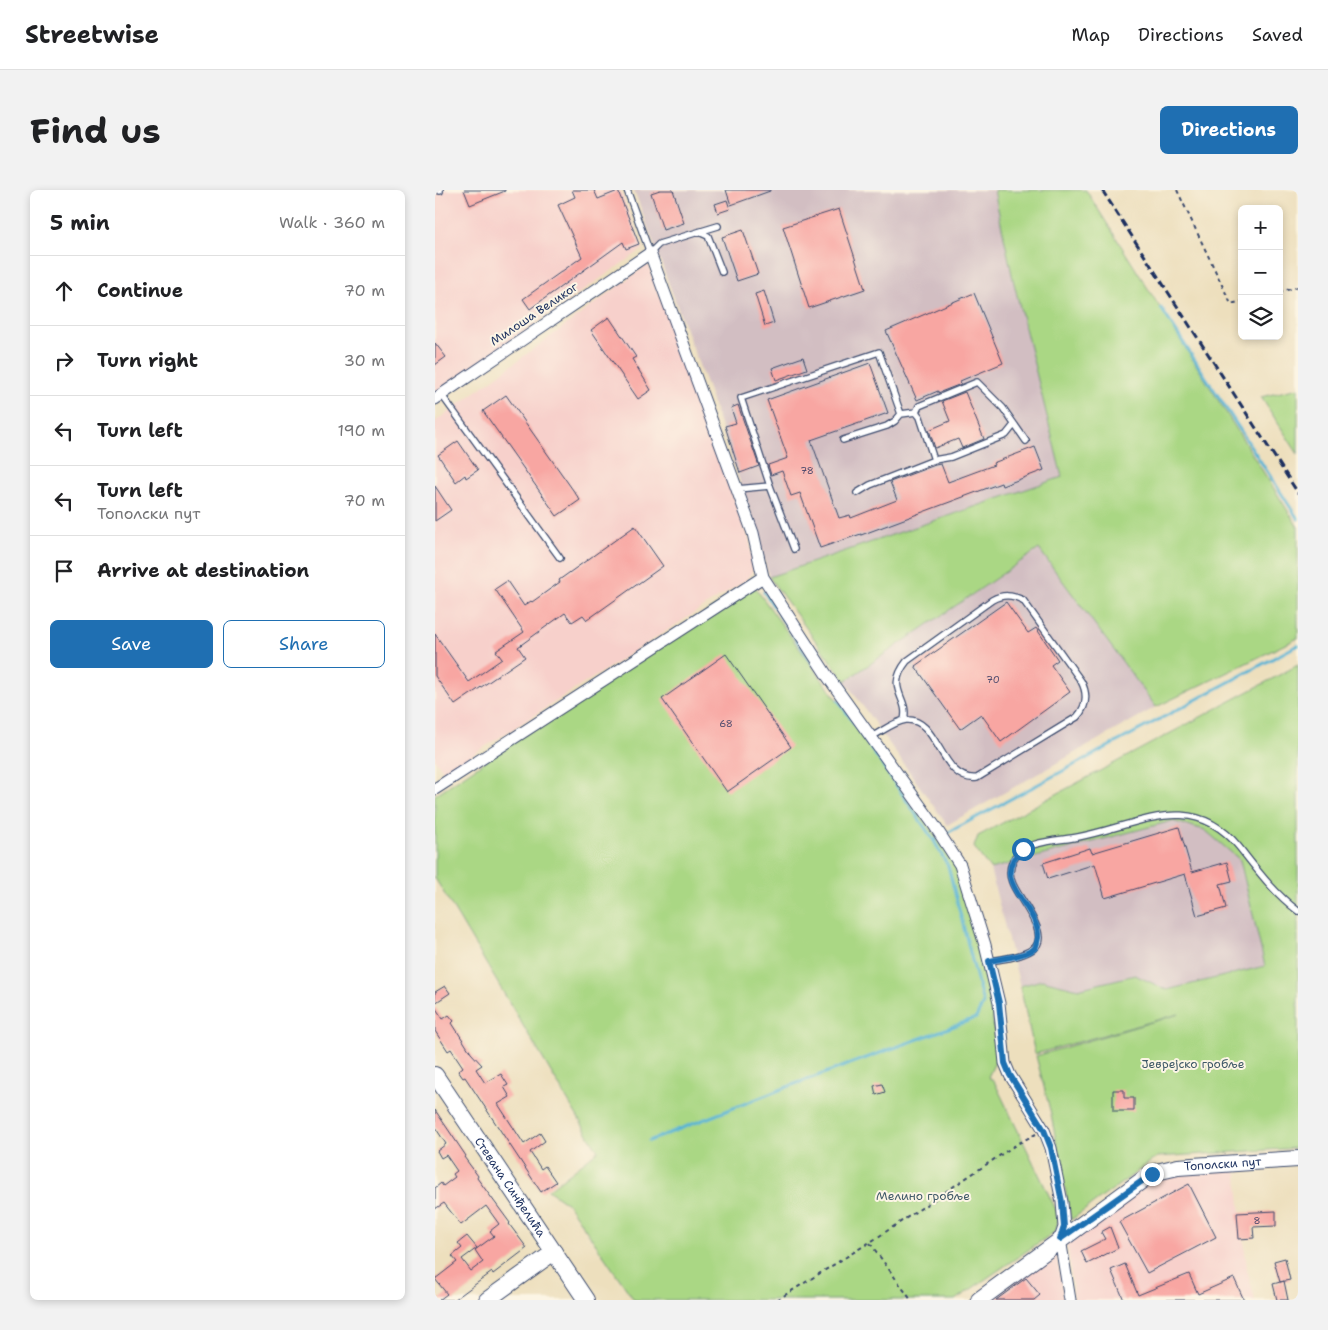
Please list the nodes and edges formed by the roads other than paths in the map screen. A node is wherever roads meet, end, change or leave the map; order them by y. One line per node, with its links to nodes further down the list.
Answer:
1 (627, 190): 4 (lane)
2 (718, 226): 3 (lane)
3 (699, 232): 4 (lane); 5 (lane)
4 (650, 253): 6 (street, Милоша Великог); 14 (street)
5 (722, 272)
6 (438, 396): 17 (lane)
7 (916, 412): 8 (lane); 9 (lane); 12 (lane)
8 (901, 414): 10 (lane); 13 (lane)
9 (1014, 426): 11 (lane); 12 (lane)
10 (843, 440)
11 (1026, 441)
12 (934, 460): 15 (lane)
13 (770, 486): 14 (lane); 16 (lane)
14 (737, 489): 18 (street)
15 (857, 493)
16 (794, 549)
17 (561, 558)
18 (763, 577): 20 (street); 21 (street)
19 (904, 720): 19 (lane); 20 (lane)
20 (871, 737): 23 (street)
21 (435, 788)
22 (1298, 911): 23 (lane)
23 (989, 961): 26 (street)
24 (435, 1075): 27 (street, Стевана Синђелића)
25 (1298, 1159): 26 (street, Тополски пут)
26 (1060, 1239): 30 (street, Тополски пут); 31 (street)
27 (554, 1252): 28 (street); 29 (street, Стевана Синђелића)
28 (487, 1300)
29 (586, 1300)
30 (979, 1300)
31 (1070, 1300)

